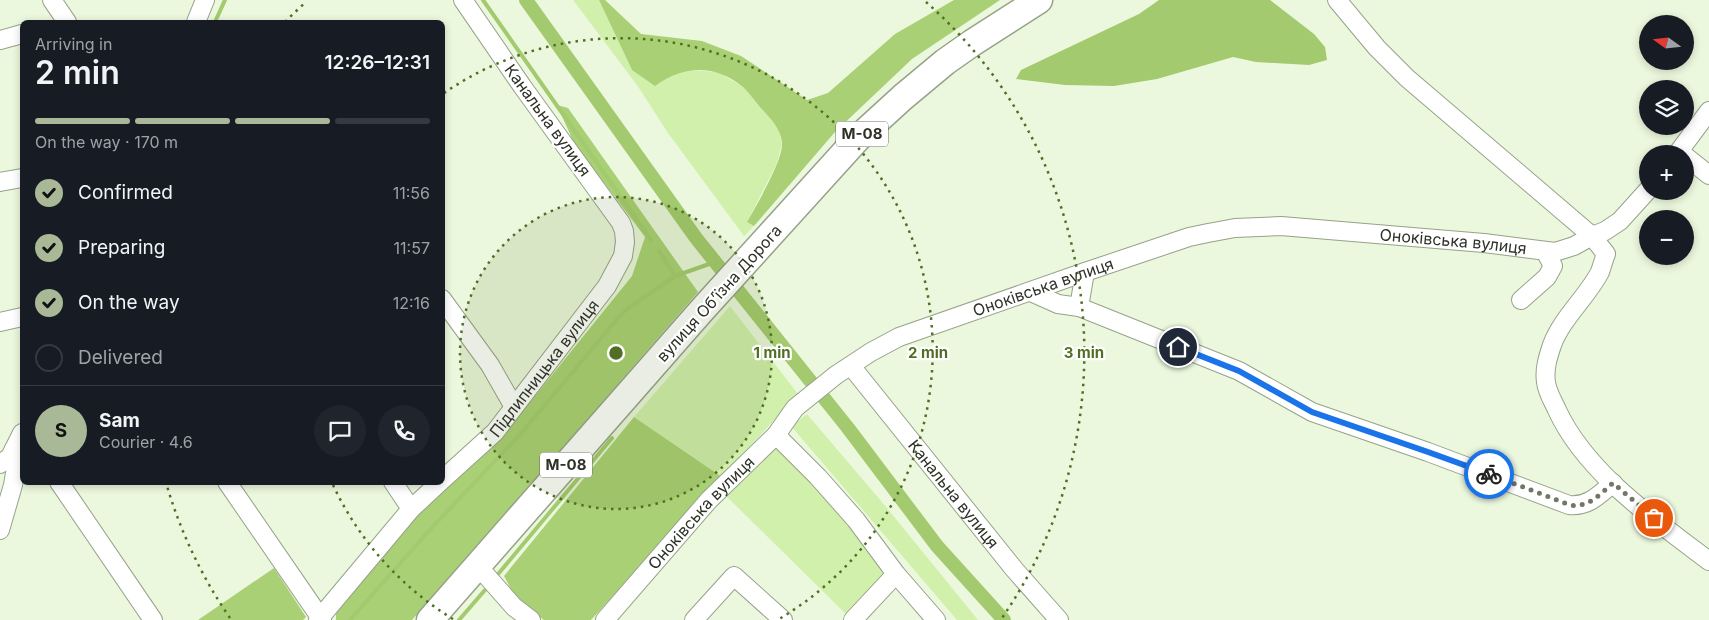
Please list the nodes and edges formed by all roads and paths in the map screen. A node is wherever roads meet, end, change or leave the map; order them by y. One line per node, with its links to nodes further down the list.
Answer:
1 (52, 0): 6 (street)
2 (205, 0): 7 (street)
3 (463, 0): 18 (street, Канальна вулиця)
4 (1039, 0): 42 (highway, вулиця Обʼїзна Дорога / М-08)
5 (1337, 0): 17 (street)
6 (66, 20)
7 (197, 20)
8 (20, 35): 9 (street)
9 (0, 40)
10 (1709, 111): 11 (street)
11 (1687, 145)
12 (1694, 164): 13 (street)
13 (1709, 175)
14 (20, 178): 15 (street)
15 (0, 182)
16 (1639, 200): 17 (street, Оноківська вулиця)
17 (1592, 236): 19 (street, Оноківська вулиця); 34 (street)
18 (625, 242): 28 (street, Підлипницька вулиця)
19 (1545, 251): 20 (street, Оноківська вулиця); 22 (street)
20 (1086, 272): 21 (street, Оноківська вулиця); 24 (street)
21 (1031, 292): 24 (street); 27 (street, Оноківська вулиця)
22 (1521, 300)
23 (445, 303): 28 (street)
24 (1079, 307): 34 (street)
25 (20, 317): 26 (street)
26 (0, 322)
27 (844, 371): 29 (street, Оноківська вулиця); 53 (street, Канальна вулиця)
28 (514, 406): 33 (street, Підлипницька вулиця)
29 (776, 434): 43 (street); 48 (street, Оноківська вулиця)
30 (20, 437): 31 (street)
31 (14, 449): 32 (street); 40 (street)
32 (0, 464)
33 (445, 477)
34 (1613, 483): 41 (street)
35 (60, 485): 45 (street)
36 (229, 485): 44 (street)
37 (395, 485): 39 (street)
38 (437, 485): 39 (street, Підлипницька вулиця)
39 (410, 509): 44 (street, Підлипницька вулиця)
40 (0, 530)
41 (1709, 561)
42 (477, 565): 46 (highway, вулиця Обʼїзна Дорога / М-08); 47 (street)
43 (896, 574): 51 (street); 52 (street)
44 (320, 619)
45 (153, 620)
46 (430, 620)
47 (530, 620)
48 (605, 620)
49 (694, 620): 50 (street)
50 (783, 620)
51 (853, 620)
52 (936, 620)
53 (1059, 620)

